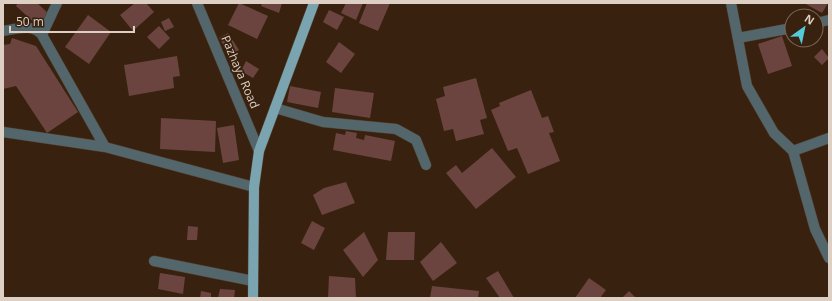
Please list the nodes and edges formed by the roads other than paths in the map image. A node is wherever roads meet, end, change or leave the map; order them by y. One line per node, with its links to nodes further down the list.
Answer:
1 (57, 3): 7 (street)
2 (197, 3): 13 (street, Pazhaya Road)
3 (314, 3): 9 (main road)
4 (731, 3): 8 (street)
5 (784, 29): 8 (street)
6 (3, 31): 7 (street)
7 (42, 35): 12 (street)
8 (738, 38): 14 (street)
9 (275, 108): 13 (main road); 15 (street)
10 (3, 132): 12 (street)
11 (829, 138): 14 (street)
12 (105, 147): 16 (street)
13 (259, 150): 16 (main road)
14 (793, 151): 17 (street)
15 (426, 164)
16 (254, 187): 19 (main road)
17 (829, 258)
18 (154, 261): 19 (street)
19 (253, 281): 20 (main road)
20 (253, 298)

